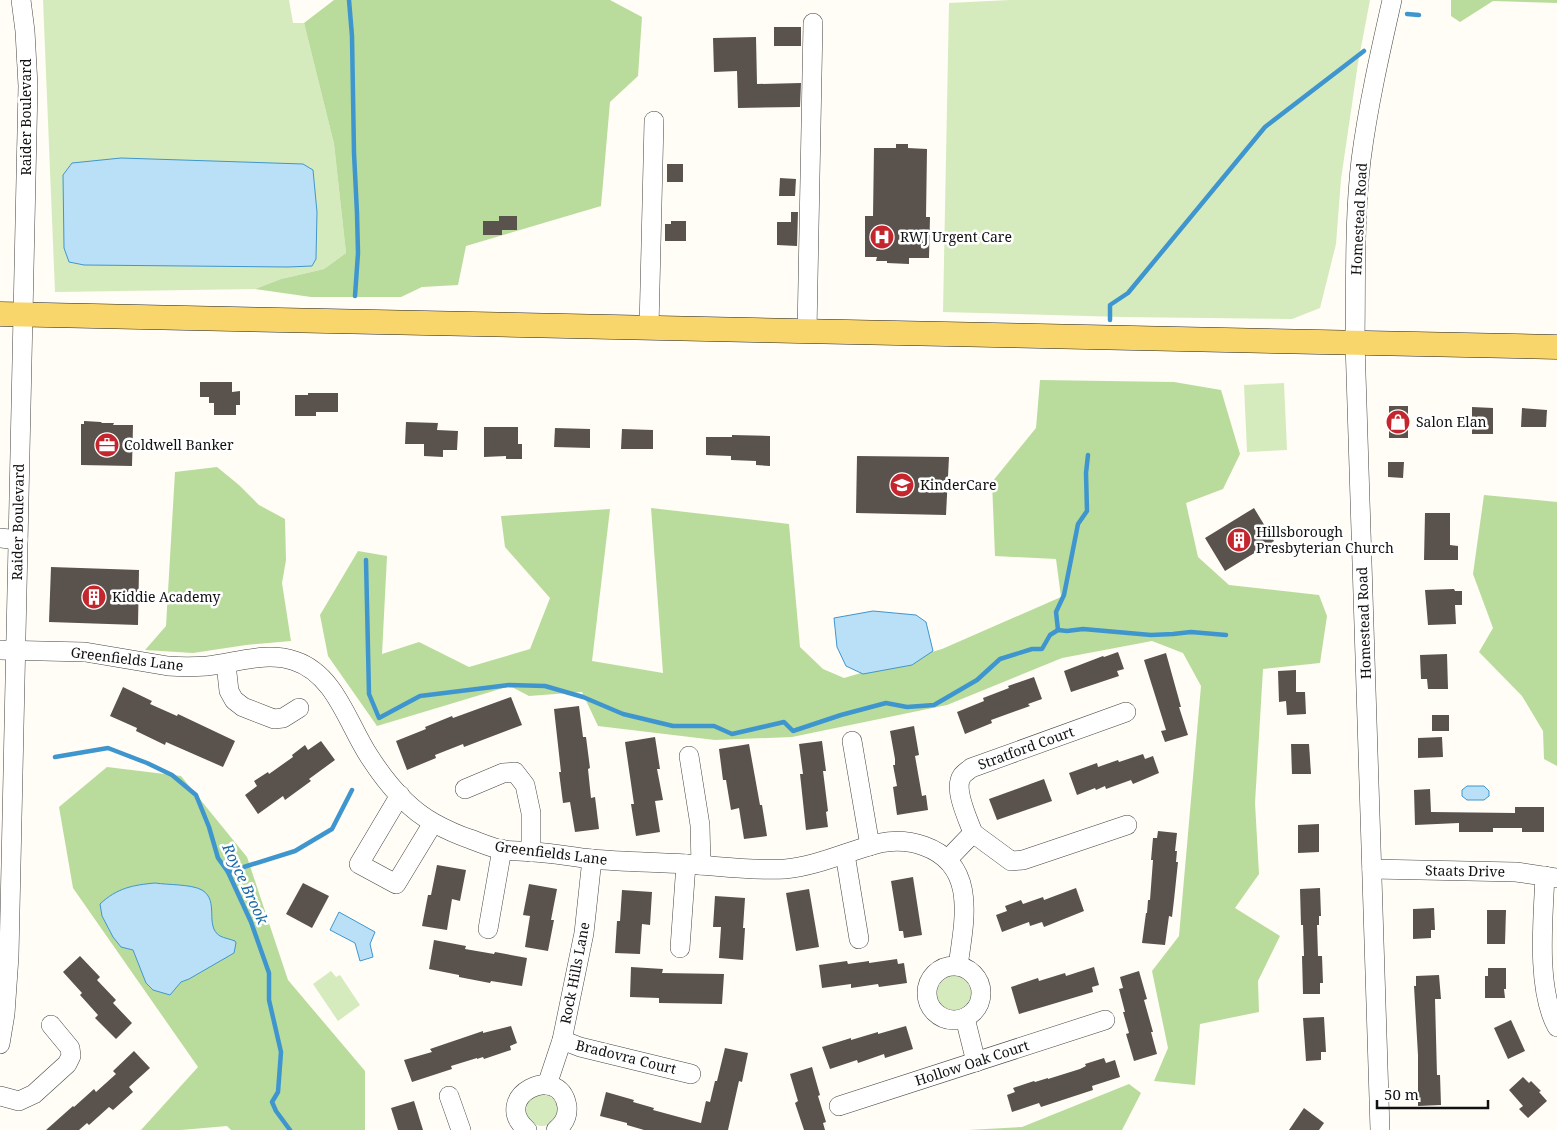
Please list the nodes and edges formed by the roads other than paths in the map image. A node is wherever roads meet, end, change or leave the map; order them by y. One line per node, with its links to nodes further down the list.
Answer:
1 (21, 0): 5 (street, Raider Boulevard)
2 (1392, 0): 8 (street, Homestead Road)
3 (813, 23): 7 (street)
4 (654, 121): 6 (street)
5 (11, 314): 6 (main road); 10 (street, Raider Boulevard)
6 (649, 328): 7 (main road)
7 (807, 332): 8 (main road)
8 (1355, 342): 9 (main road); 29 (street, Homestead Road)
9 (1557, 347)
10 (9, 539): 11 (street, Raider Boulevard)
11 (8, 651): 12 (street, Greenfields Lane); 31 (street, Raider Boulevard)
12 (226, 664): 13 (street); 18 (street, Greenfields Lane)
13 (299, 708)
14 (1126, 712): 21 (street, Stratford Court)
15 (852, 741): 22 (street)
16 (689, 756): 28 (street)
17 (465, 789): 24 (street)
18 (400, 795): 19 (street, Greenfields Lane); 19 (street)
19 (433, 823): 23 (street, Greenfields Lane)
20 (1127, 825): 21 (street)
21 (973, 833): 27 (street)
22 (870, 846): 25 (street, Greenfields Lane); 27 (street, Greenfields Lane)
23 (502, 850): 24 (street, Greenfields Lane); 32 (street)
24 (531, 852): 26 (street, Greenfields Lane)
25 (845, 854): 28 (street, Greenfields Lane); 33 (street)
26 (592, 859): 28 (street, Greenfields Lane); 40 (street, Rock Hills Lane)
27 (948, 859): 35 (street)
28 (693, 865): 34 (street)
29 (1372, 869): 30 (street, Staats Drive); 51 (street, Homestead Road)
30 (1551, 877): 39 (street)
31 (5, 914): 41 (street, Raider Boulevard)
32 (488, 929)
33 (859, 939)
34 (680, 948)
35 (958, 966): 36 (street); 36 (street)
36 (965, 1018): 42 (street)
37 (1105, 1020): 42 (street, Hollow Oak Court)
38 (51, 1025): 45 (street)
39 (1557, 1027)
40 (562, 1040): 43 (street, Bradovra Court); 44 (street, Rock Hills Lane)
41 (0, 1044)
42 (976, 1062): 47 (street, Hollow Oak Court)
43 (691, 1074)
44 (547, 1085): 49 (street); 50 (street)
45 (0, 1096)
46 (449, 1096): 48 (street)
47 (839, 1106)
48 (461, 1130)
49 (526, 1130)
50 (556, 1130)
51 (1380, 1130)

